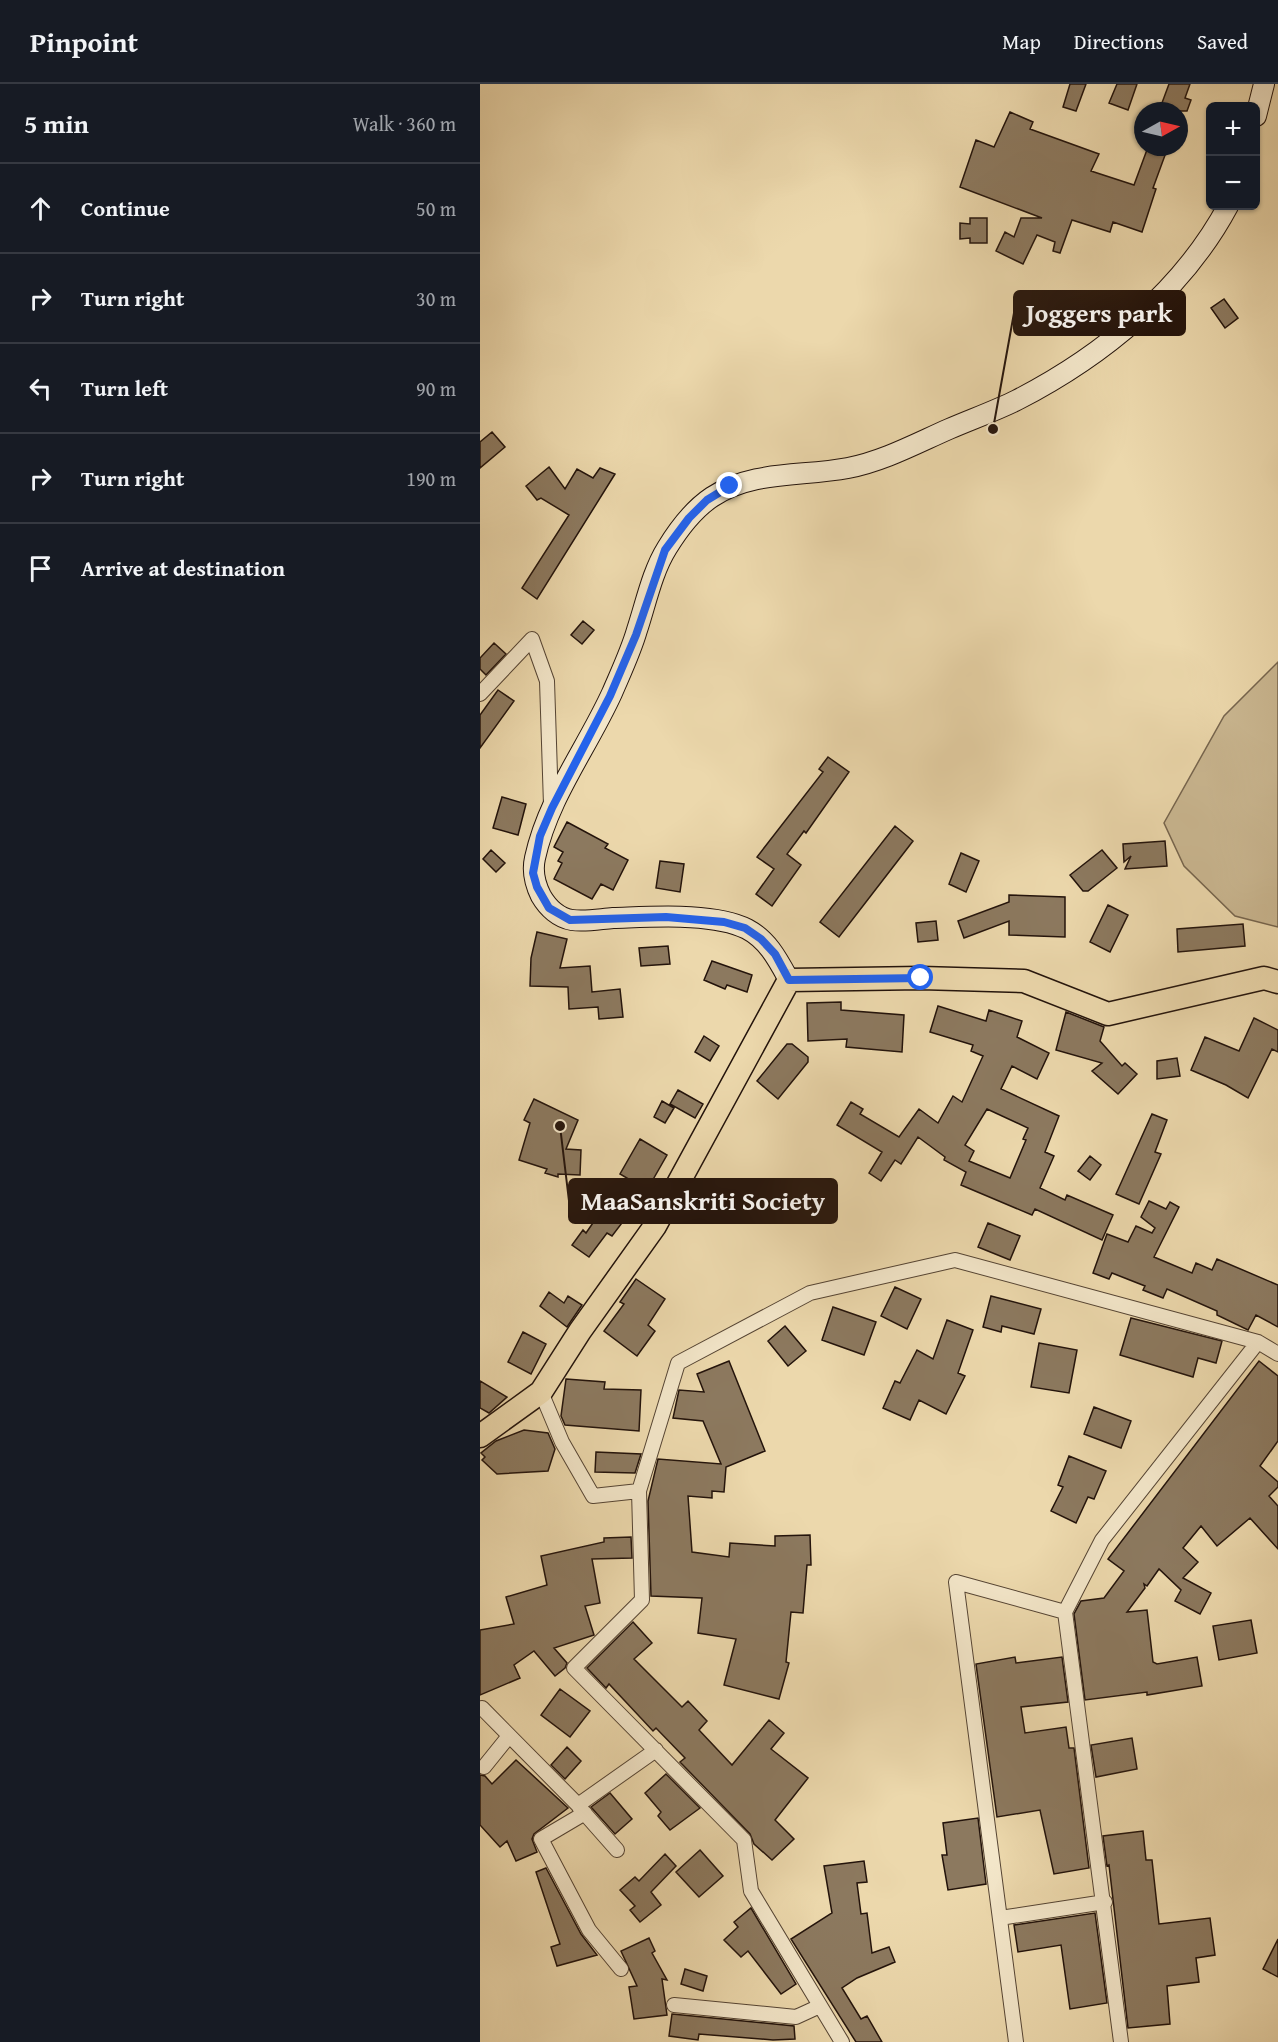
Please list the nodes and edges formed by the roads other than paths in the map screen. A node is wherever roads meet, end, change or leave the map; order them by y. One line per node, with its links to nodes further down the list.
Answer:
1 (1264, 84): 2 (main road)
2 (1260, 102)
3 (1226, 210): 5 (main road)
4 (480, 694): 5 (street)
5 (552, 808): 6 (main road)
6 (789, 980): 7 (main road); 10 (main road)
7 (1278, 982)
8 (1258, 1342): 9 (street); 12 (street); 13 (street)
9 (1278, 1354)
10 (541, 1392): 11 (main road); 12 (street)
11 (480, 1436)
12 (639, 1491): 16 (street)
13 (1065, 1612): 20 (street); 21 (street)
14 (482, 1708): 15 (street)
15 (509, 1736): 17 (street); 18 (street)
16 (656, 1750): 18 (street); 24 (street)
17 (484, 1767)
18 (582, 1809): 19 (street); 22 (street)
19 (617, 1850)
20 (1105, 1902): 21 (street); 27 (street)
21 (1000, 1918): 26 (street)
22 (621, 1969)
23 (674, 2005): 24 (street)
24 (820, 2006): 25 (street)
25 (842, 2042)
26 (1016, 2042)
27 (1121, 2042)

